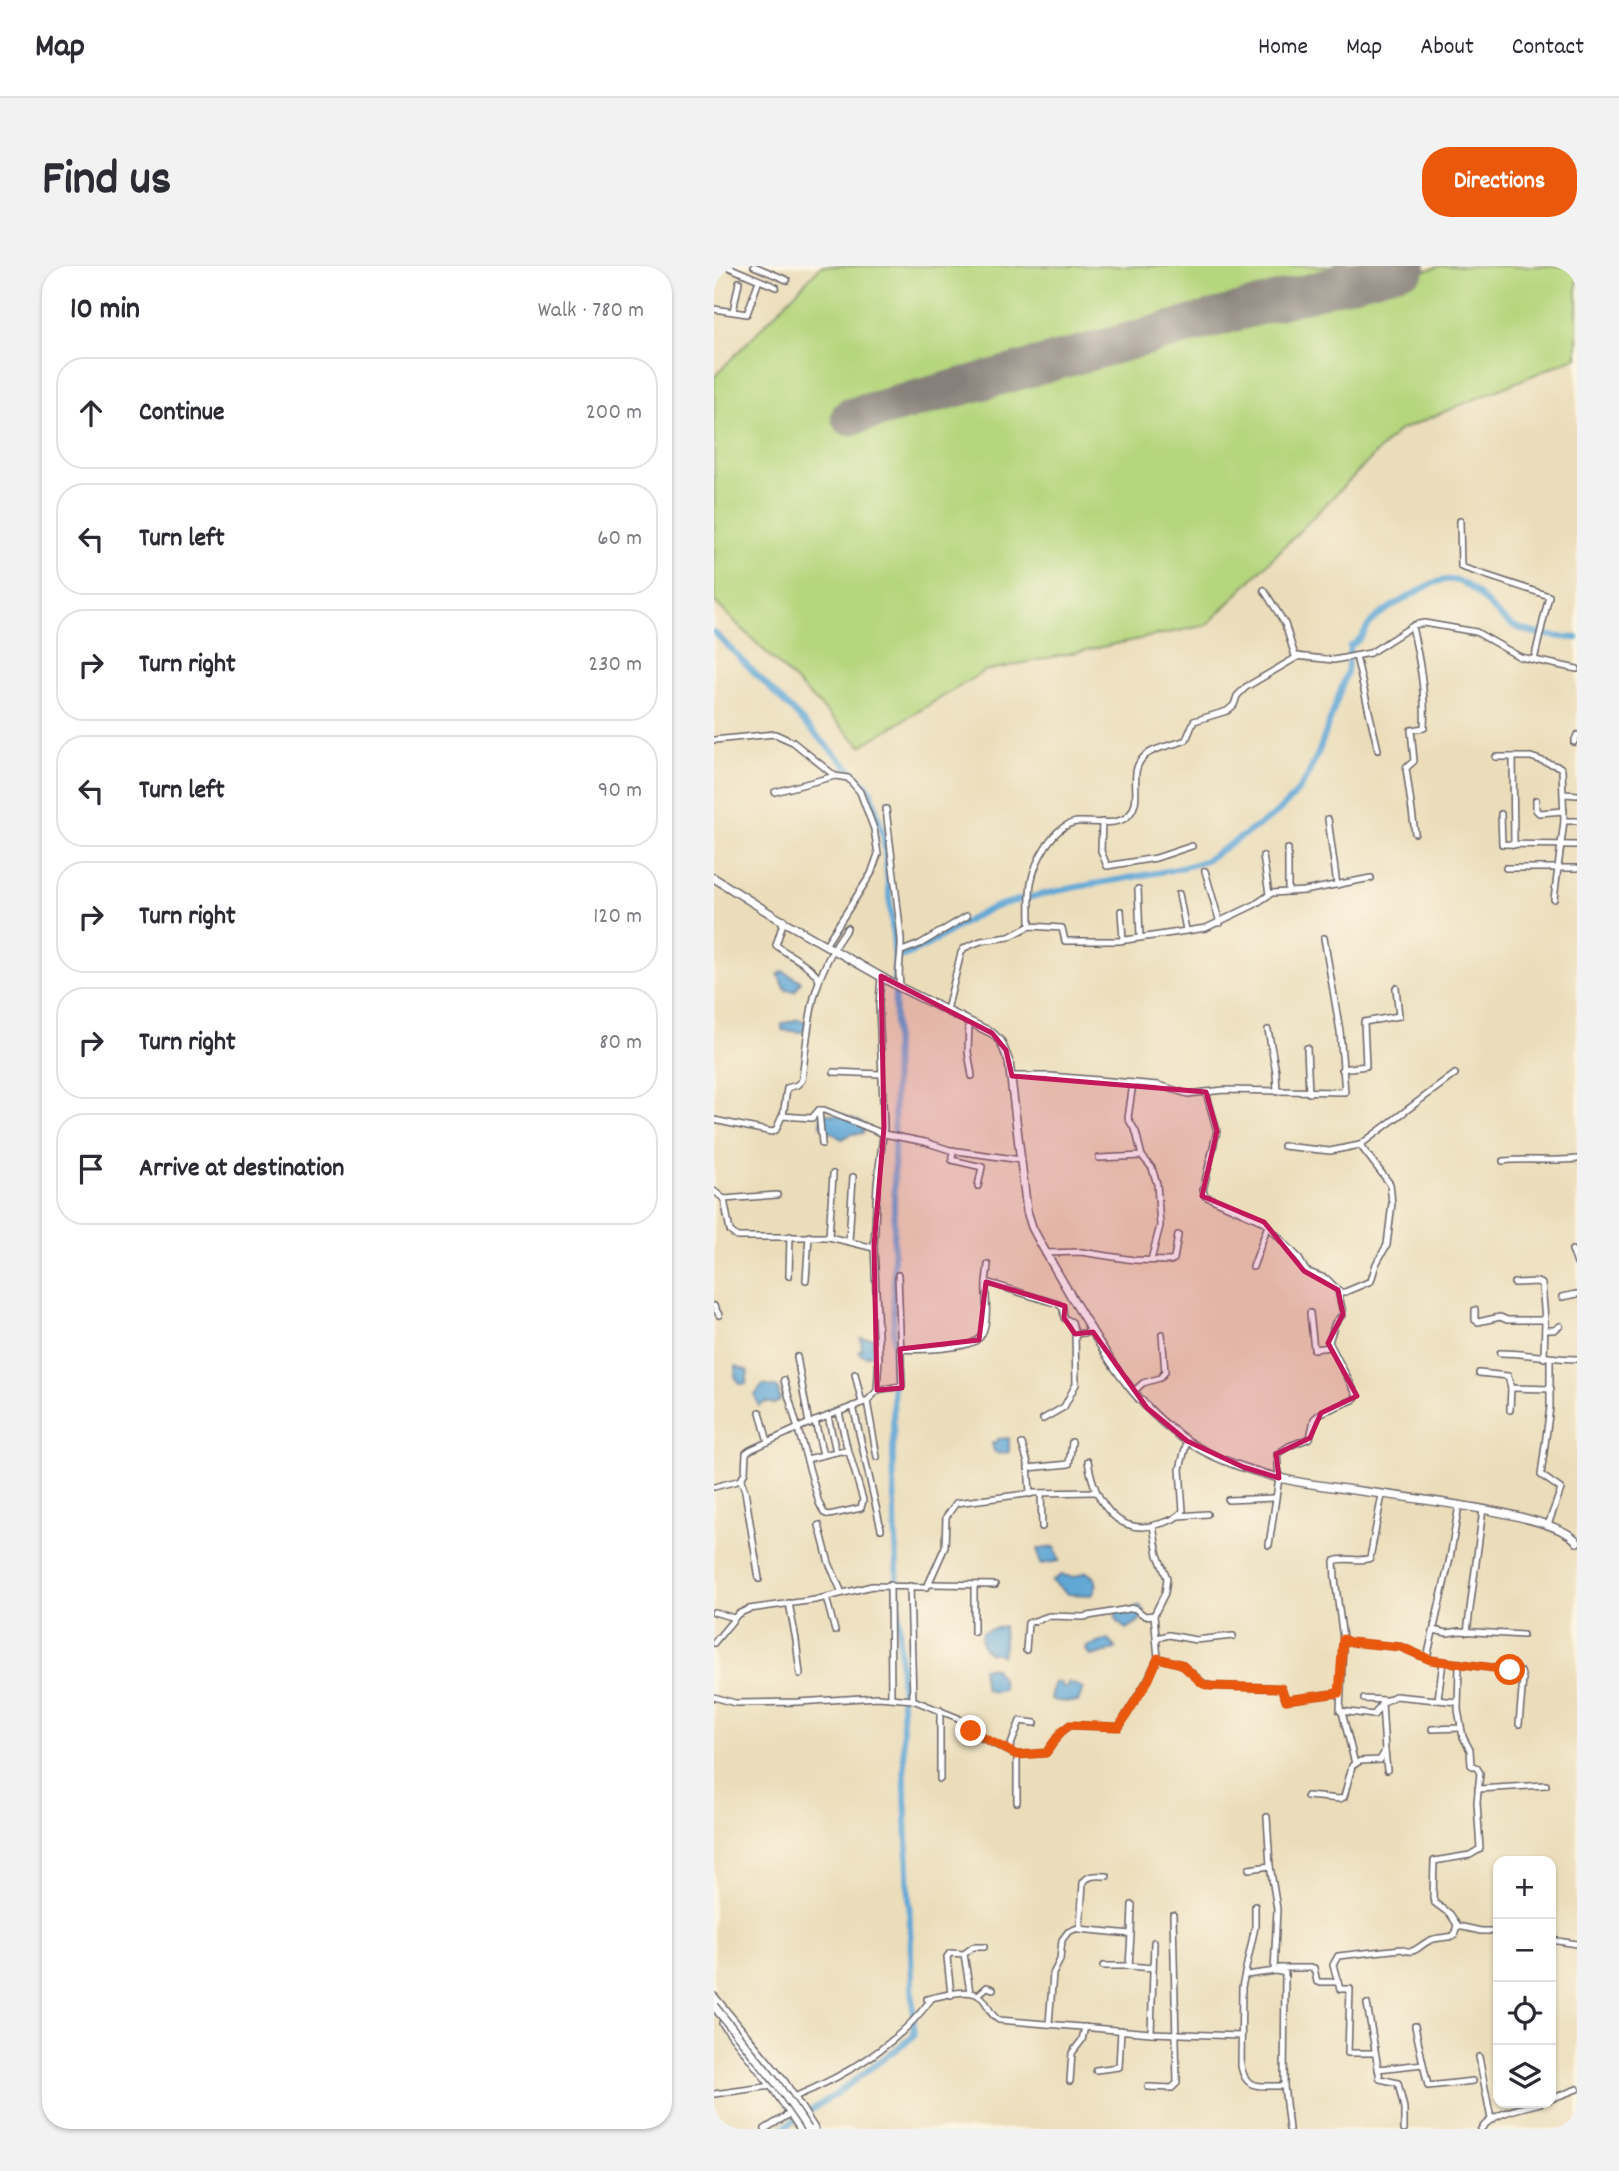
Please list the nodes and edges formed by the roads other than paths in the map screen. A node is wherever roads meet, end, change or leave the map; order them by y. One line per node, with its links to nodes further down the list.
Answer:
1 (726, 266): 6 (street)
2 (754, 266): 3 (street)
3 (787, 280)
4 (739, 282): 8 (street)
5 (758, 283): 8 (street)
6 (776, 288)
7 (714, 309): 8 (street)
8 (733, 310)
9 (1460, 521): 14 (street)
10 (1264, 590): 12 (street)
11 (1412, 627): 13 (street); 14 (street); 34 (street)
12 (1299, 656): 13 (street); 33 (street)
13 (1350, 658): 19 (street)
14 (1534, 660): 15 (street)
15 (1577, 670)
16 (1577, 735): 18 (street)
17 (714, 740): 22 (street)
18 (1574, 742)
19 (1378, 750)
20 (1496, 757): 21 (street)
21 (1513, 757): 24 (street); 35 (street)
22 (835, 776): 23 (street); 63 (street)
23 (775, 792)
24 (1564, 794): 25 (street); 28 (street)
25 (1577, 795)
26 (1536, 800): 28 (street)
27 (886, 809): 64 (street)
28 (1564, 811): 31 (street)
29 (1501, 814): 35 (street)
30 (1328, 819): 47 (street)
31 (1564, 821): 32 (street); 36 (street)
32 (1577, 821)
33 (1102, 822): 38 (street); 57 (street)
34 (1415, 833)
35 (1514, 845): 36 (street)
36 (1561, 845): 37 (street); 43 (street)
37 (1577, 845)
38 (1192, 846)
39 (1288, 849): 49 (street)
40 (1263, 856): 51 (street)
41 (1506, 868): 43 (street)
42 (1577, 868): 43 (street)
43 (1558, 869): 52 (street)
44 (1205, 871): 56 (street)
45 (714, 878): 55 (street)
46 (1371, 878): 47 (street)
47 (1337, 885): 49 (street)
48 (1138, 889): 60 (street)
49 (1288, 892): 51 (street)
50 (1179, 894): 59 (street)
51 (1269, 894): 56 (street)
52 (1554, 899)
53 (1121, 911): 62 (street)
54 (967, 916): 64 (street)
55 (784, 920): 63 (street); 66 (street)
56 (1220, 923): 59 (street)
57 (1031, 926): 62 (street); 69 (street)
58 (847, 928): 63 (street)
59 (1186, 930): 60 (street)
60 (1140, 937): 62 (street)
61 (1324, 938): 73 (street)
62 (1123, 940)
63 (830, 946): 65 (street); 66 (street)
64 (902, 952): 67 (street)
65 (883, 977): 67 (street); 75 (street)
66 (819, 981): 84 (street)
67 (900, 987): 69 (street)
68 (1396, 988): 73 (street)
69 (947, 1010): 70 (street)
70 (969, 1021): 77 (street); 78 (street)
71 (1268, 1030): 81 (street)
72 (1307, 1048): 82 (street)
73 (1342, 1069): 82 (street)
74 (834, 1072): 75 (street)
75 (881, 1074): 86 (street)
76 (1455, 1074): 88 (street)
77 (971, 1076)
78 (1012, 1076): 79 (street); 94 (street)
79 (1133, 1083): 80 (street); 91 (street)
80 (1206, 1092): 81 (street); 102 (street)
81 (1277, 1092): 82 (street)
82 (1309, 1093)
83 (819, 1110): 84 (street); 86 (street); 87 (street)
84 (783, 1116): 85 (street)
85 (714, 1120)
86 (885, 1134): 90 (street); 108 (street)
87 (822, 1144)
88 (1360, 1145): 89 (street); 120 (street)
89 (1283, 1146)
90 (953, 1150): 94 (street); 98 (street)
91 (1142, 1156): 92 (street); 111 (street)
92 (1099, 1158)
93 (1577, 1159): 95 (street)
94 (1022, 1160): 110 (street)
95 (1503, 1161)
96 (834, 1174): 106 (street)
97 (853, 1177): 107 (street)
98 (978, 1186)
99 (714, 1191): 101 (street)
100 (777, 1195): 101 (street)
101 (724, 1199): 104 (street)
102 (1268, 1225): 114 (street); 120 (street)
103 (1178, 1235): 111 (street)
104 (790, 1236): 105 (street); 116 (street)
105 (809, 1236): 106 (street); 117 (street)
106 (829, 1237): 107 (street)
107 (849, 1241): 108 (street)
108 (874, 1248): 144 (street)
109 (1572, 1250): 112 (street)
110 (1045, 1253): 111 (street); 130 (street)
111 (1152, 1261)
112 (1577, 1264)
113 (988, 1265): 118 (street)
114 (1253, 1267)
115 (898, 1275): 134 (street)
116 (789, 1276)
117 (806, 1280)
118 (986, 1282): 131 (street); 134 (street)
119 (1514, 1283): 127 (street)
120 (1338, 1290): 133 (street)
121 (1577, 1294): 122 (street)
122 (1562, 1297)
123 (714, 1306): 126 (street)
124 (1475, 1310): 127 (street)
125 (1310, 1313): 133 (street)
126 (719, 1315)
127 (1545, 1320): 129 (street)
128 (1560, 1326): 129 (street)
129 (1545, 1330): 137 (street)
130 (1093, 1332): 131 (street); 145 (street)
131 (1076, 1334): 152 (street)
132 (1162, 1334): 145 (street)
133 (1330, 1347): 166 (street)
134 (900, 1349): 144 (street)
135 (1500, 1353): 137 (street)
136 (796, 1357): 153 (street)
137 (1547, 1358): 138 (street); 143 (street)
138 (1577, 1359)
139 (1479, 1373): 142 (street)
140 (855, 1374): 146 (street)
141 (784, 1380): 154 (street)
142 (1511, 1388): 143 (street); 148 (street)
143 (1551, 1389): 180 (street)
144 (881, 1390): 146 (street)
145 (1133, 1393): 155 (street)
146 (865, 1402): 147 (street); 162 (street)
147 (853, 1406): 150 (street); 183 (street)
148 (1510, 1410)
149 (760, 1412): 156 (street)
150 (839, 1412): 151 (street); 159 (street)
151 (828, 1416): 153 (street); 160 (street)
152 (1043, 1419)
153 (812, 1422): 154 (street); 161 (street)
154 (798, 1428): 156 (street); 163 (street)
155 (1187, 1441): 166 (street); 178 (street)
156 (768, 1442): 167 (street)
157 (1072, 1442): 165 (street)
158 (1023, 1444): 165 (street)
159 (848, 1451): 160 (street); 163 (street)
160 (836, 1452): 161 (street)
161 (823, 1455): 163 (street)
162 (877, 1457)
163 (807, 1459)
164 (1088, 1461): 169 (street)
165 (1028, 1468): 171 (street)
166 (1279, 1478): 172 (street); 173 (street)
167 (741, 1480): 168 (street); 186 (street)
168 (714, 1487)
169 (1095, 1492): 170 (street); 181 (street)
170 (1041, 1493): 171 (street); 182 (street)
171 (1030, 1494): 187 (street)
172 (1382, 1495): 175 (street); 205 (street)
173 (1274, 1498): 174 (street); 185 (street)
174 (1228, 1500)
175 (1458, 1505): 176 (street); 198 (street)
176 (1483, 1509): 180 (street); 201 (street)
177 (1207, 1514): 178 (street)
178 (1179, 1516): 181 (street)
179 (819, 1525): 192 (street)
180 (1548, 1525): 184 (street)
181 (1153, 1526): 196 (street)
182 (1042, 1527)
183 (881, 1529)
184 (1576, 1537)
185 (1269, 1545)
186 (759, 1579)
187 (930, 1584): 189 (street); 190 (street)
188 (892, 1585): 189 (street); 192 (street); 215 (street)
189 (909, 1586): 218 (street)
190 (974, 1586): 191 (street); 200 (street)
191 (995, 1586)
192 (842, 1593): 193 (street)
193 (826, 1597): 194 (street); 199 (street)
194 (789, 1603): 197 (street); 212 (street)
195 (714, 1612): 197 (street)
196 (1154, 1615): 204 (street); 207 (street)
197 (734, 1618): 206 (street)
198 (1434, 1630): 201 (street); 209 (street)
199 (835, 1631)
200 (974, 1632)
201 (1466, 1632): 202 (street)
202 (1523, 1635)
203 (1233, 1636): 204 (street)
204 (1157, 1638): 208 (street)
205 (1343, 1639): 209 (street); 213 (street)
206 (714, 1643)
207 (1026, 1650)
208 (1158, 1658): 213 (street); 229 (street)
209 (1427, 1658): 210 (street)
210 (1443, 1662): 211 (street); 217 (street)
211 (1459, 1663): 220 (street); 224 (street)
212 (800, 1674)
213 (1339, 1693): 222 (street)
214 (714, 1696): 215 (street)
215 (892, 1697): 218 (street)
216 (1364, 1699): 219 (street)
217 (1437, 1699): 219 (street); 220 (street)
218 (912, 1700): 221 (street)
219 (1384, 1702): 222 (street); 228 (street)
220 (1458, 1702): 225 (street)
221 (940, 1710): 227 (street); 232 (street)
222 (1342, 1712): 230 (street)
223 (1035, 1723): 227 (street)
224 (1519, 1724)
225 (1461, 1728): 226 (street); 234 (street)
226 (1432, 1729)
227 (1009, 1749): 229 (street)
228 (1385, 1751): 230 (street); 231 (street)
229 (1017, 1755): 236 (street)
230 (1355, 1764): 235 (street)
231 (1387, 1770)
232 (940, 1779)
233 (1546, 1785): 234 (street)
234 (1478, 1789): 244 (street)
235 (1307, 1796)
236 (1017, 1802)
237 (1267, 1817): 238 (street)
238 (1270, 1866): 239 (street); 256 (street)
239 (1249, 1869)
240 (1107, 1875): 245 (street)
241 (1132, 1905): 247 (street)
242 (1255, 1906): 257 (street)
243 (1173, 1915): 272 (street)
244 (1457, 1925): 246 (street); 258 (street)
245 (1079, 1929): 247 (street); 267 (street)
246 (1493, 1931)
247 (1131, 1934): 254 (street)
248 (1556, 1941): 250 (street)
249 (1154, 1942): 255 (street)
250 (1577, 1944)
251 (984, 1947): 252 (street)
252 (964, 1954): 260 (street); 262 (street)
253 (1102, 1966): 254 (street)
254 (1129, 1966): 255 (street)
255 (1153, 1968): 271 (street)
256 (1274, 1970): 257 (street); 258 (street); 282 (street)
257 (1246, 1975): 273 (street)
258 (1338, 1982): 274 (street)
259 (993, 1989): 261 (street)
260 (970, 1992): 261 (street); 262 (street)
261 (978, 1994): 267 (street)
262 (951, 1995): 287 (street)
263 (714, 1997): 287 (street)
264 (1367, 2004): 274 (street)
265 (714, 2006): 292 (street, bridge)
266 (714, 2012): 281 (street)
267 (1049, 2023): 268 (street)
268 (1085, 2026): 270 (street); 279 (street)
269 (1415, 2026): 276 (street)
270 (1121, 2030): 271 (street); 278 (street)
271 (1151, 2033): 272 (street)
272 (1178, 2035): 273 (street); 283 (street)
273 (1241, 2036): 282 (street)
274 (1375, 2053): 277 (street)
275 (1479, 2057): 291 (street)
276 (1423, 2064): 277 (street); 280 (street)
277 (1378, 2069): 296 (street)
278 (1096, 2070)
279 (1070, 2081)
280 (1474, 2081)
281 (772, 2086): 285 (street); 288 (street)
282 (1284, 2086): 295 (street)
283 (1148, 2087)
284 (1577, 2090): 286 (street)
285 (714, 2094)
286 (1556, 2097)
287 (797, 2101): 288 (street); 292 (street)
288 (784, 2102): 290 (street)
289 (1517, 2108): 291 (street)
290 (792, 2114): 293 (street); 294 (street, bridge)
291 (1491, 2119): 297 (street)
292 (811, 2127)
293 (765, 2129)
294 (802, 2129)
295 (1289, 2129)
296 (1404, 2129)
297 (1481, 2129)

